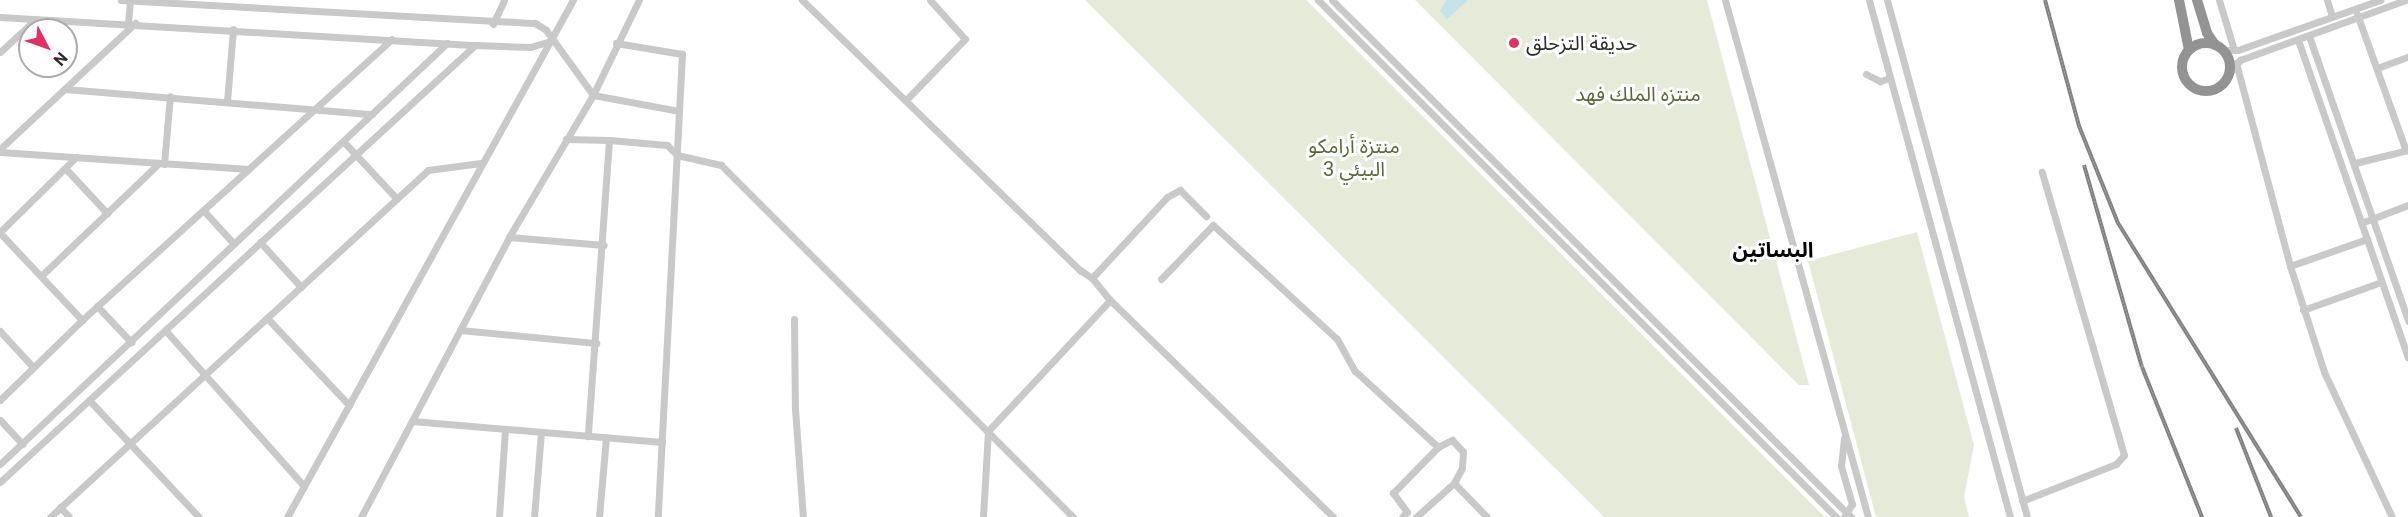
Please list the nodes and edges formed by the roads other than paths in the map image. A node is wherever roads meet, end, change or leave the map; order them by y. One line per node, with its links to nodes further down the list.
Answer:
1 (121, 0): 18 (street)
2 (504, 0): 27 (street)
3 (573, 0): 33 (street)
4 (639, 0): 35 (street)
5 (802, 0): 50 (street)
6 (930, 0): 50 (street)
7 (1318, 0): 45 (street)
8 (1332, 0): 43 (street)
9 (1725, 0): 117 (street)
10 (1869, 0): 46 (street)
11 (1887, 0): 130 (street)
12 (2179, 0): 38 (highway)
13 (2197, 0): 37 (highway)
14 (2219, 0): 37 (street)
15 (2327, 0): 21 (street)
16 (2380, 0): 20 (street)
17 (2406, 0): 23 (street)
18 (130, 1): 19 (street); 26 (street)
19 (160, 1): 27 (street)
20 (2355, 9): 21 (street); 23 (street)
21 (2332, 16): 37 (street)
22 (0, 17): 24 (street)
23 (2357, 17): 30 (street); 42 (street)
24 (18, 18)
25 (78, 21): 26 (street)
26 (132, 23): 28 (street); 47 (street)
27 (493, 24): 33 (street)
28 (233, 29): 31 (street); 51 (street)
29 (18, 36): 39 (street)
30 (2309, 36): 32 (street); 65 (street)
31 (392, 39): 34 (street); 52 (street)
32 (2298, 40): 41 (street); 77 (street)
33 (551, 41): 36 (street); 48 (street); 66 (street)
34 (447, 43): 36 (street); 54 (street)
35 (616, 43): 48 (street); 53 (street)
36 (475, 45): 60 (street)
37 (2224, 48): 38 (highway); 41 (highway)
38 (2189, 50): 41 (highway)
39 (0, 52)
40 (2408, 57): 42 (street)
41 (2233, 67): 86 (street)
42 (2377, 68): 59 (street)
43 (1402, 69): 45 (street); 63 (street)
44 (1866, 74): 46 (street)
45 (1395, 77): 67 (street)
46 (1890, 78): 152 (street)
47 (65, 88): 49 (street); 58 (street)
48 (592, 95): 53 (street); 55 (street)
49 (170, 96): 51 (street); 64 (street)
50 (906, 100): 88 (street)
51 (227, 101): 52 (street)
52 (319, 108): 54 (street); 69 (street)
53 (679, 111): 61 (street)
54 (372, 114): 57 (street)
55 (566, 139): 56 (street); 79 (street)
56 (609, 140): 61 (street); 83 (street)
57 (343, 141): 60 (street); 82 (street)
58 (0, 150): 62 (street)
59 (2407, 150): 65 (street)
60 (356, 154): 71 (street); 81 (street)
61 (676, 155): 115 (street); 120 (street)
62 (76, 157): 64 (street); 68 (street)
63 (1491, 158): 67 (street); 84 (street)
64 (161, 163): 69 (street); 74 (street)
65 (2355, 163): 76 (street)
66 (481, 164): 71 (street); 111 (street)
67 (1484, 165): 85 (street)
68 (65, 168): 74 (street); 78 (street)
69 (248, 169): 73 (street)
70 (2042, 172): 130 (street)
71 (397, 199): 91 (street)
72 (2408, 205): 76 (street)
73 (203, 210): 82 (street); 93 (street)
74 (107, 213): 87 (street)
75 (1206, 216): 88 (street)
76 (2373, 217): 77 (street); 98 (street)
77 (2361, 223): 80 (street)
78 (0, 232): 87 (street)
79 (509, 237): 83 (street); 100 (street)
80 (2367, 239): 86 (street); 90 (street)
81 (260, 242): 91 (street); 99 (street)
82 (234, 244): 102 (street)
83 (604, 245): 103 (street)
84 (1590, 257): 85 (street); 104 (street)
85 (1583, 264): 105 (street)
86 (2290, 266): 94 (street)
87 (42, 275): 97 (street)
88 (1092, 278): 92 (street)
89 (1161, 279): 123 (street)
90 (2381, 282): 94 (street); 106 (street)
91 (301, 287): 95 (street)
92 (1110, 300): 115 (street); 146 (street)
93 (97, 306): 97 (street); 102 (street)
94 (2303, 310): 154 (street)
95 (267, 318): 108 (street); 111 (street)
96 (794, 319): 143 (street)
97 (82, 320): 107 (street)
98 (2408, 321)
99 (165, 330): 108 (street); 110 (street)
100 (460, 330): 103 (street); 113 (street)
101 (0, 331): 107 (street)
102 (131, 342): 121 (street)
103 (596, 343): 118 (street)
104 (1679, 344): 105 (street); 124 (street)
105 (1672, 352): 126 (street)
106 (2408, 358)
107 (33, 367): 109 (street)
108 (205, 375): 122 (street); 129 (street)
109 (0, 400)
110 (89, 400): 122 (street); 127 (street)
111 (349, 405): 129 (street)
112 (0, 420): 121 (street)
113 (412, 421): 114 (street); 137 (street)
114 (505, 429): 116 (street); 139 (street)
115 (988, 431): 144 (street); 145 (street)
116 (541, 432): 118 (street); 140 (street)
117 (1844, 432): 132 (street); 151 (street)
118 (588, 436): 119 (street)
119 (606, 437): 120 (street); 141 (street)
120 (662, 442): 142 (street)
121 (22, 444): 125 (street)
122 (130, 444): 131 (street); 135 (street)
123 (1438, 447): 128 (street); 147 (street)
124 (1793, 459): 126 (street); 132 (street)
125 (0, 464)
126 (1787, 466): 150 (street)
127 (0, 482)
128 (1454, 483): 148 (street); 149 (street)
129 (304, 486): 136 (street)
130 (2022, 501): 153 (street)
131 (60, 507): 133 (street); 134 (street)
132 (1848, 516)
133 (50, 517)
134 (69, 517)
135 (199, 517)
136 (287, 517)
137 (361, 517): 138 (street)
138 (370, 517)
139 (499, 517)
140 (534, 517)
141 (599, 517)
142 (658, 517)
143 (803, 517)
144 (983, 517)
145 (1073, 517)
146 (1333, 517)
147 (1402, 517)
148 (1416, 517)
149 (1487, 517)
150 (1836, 517)
151 (1868, 517)
152 (2010, 517)
153 (2027, 517)
154 (2392, 517)

